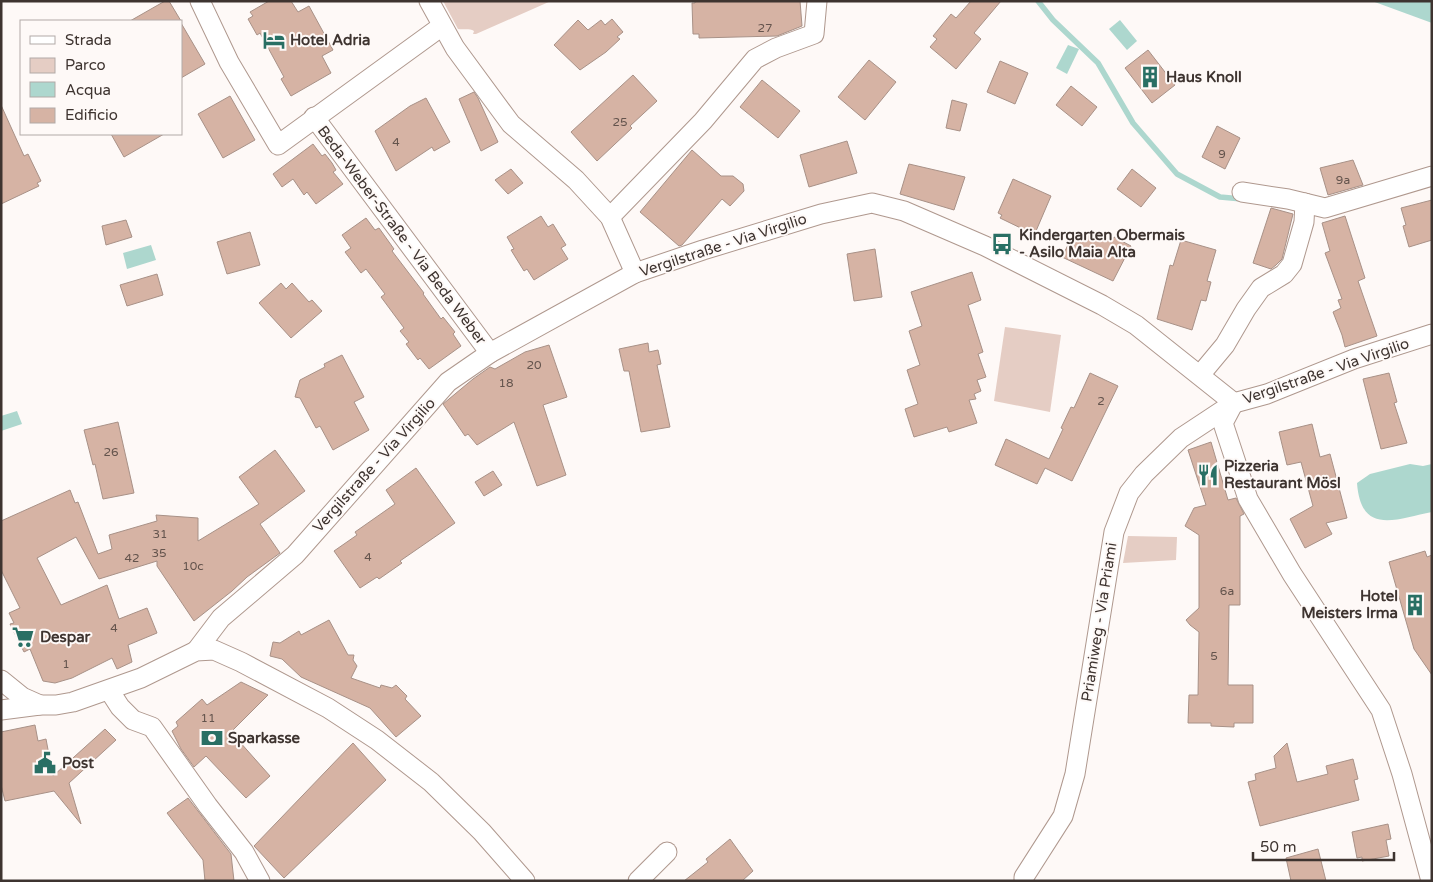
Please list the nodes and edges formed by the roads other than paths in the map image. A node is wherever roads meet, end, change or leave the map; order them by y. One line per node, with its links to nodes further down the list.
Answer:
1 (200, 1): 5 (street)
2 (429, 1): 4 (street)
3 (817, 1): 9 (street)
4 (442, 26): 5 (street); 9 (street)
5 (314, 117): 12 (street, Beda-Weber-Straße - Via Beda Weber)
6 (1432, 176): 8 (street)
7 (1242, 192): 8 (street)
8 (1305, 202): 13 (street)
9 (610, 216): 10 (street)
10 (635, 274): 12 (street, Vergilstraße - Via Virgilio); 13 (street, Vergilstraße - Via Virgilio)
11 (1432, 334): 14 (street, Vergilstraße - Via Virgilio)
12 (490, 354): 15 (street, Vergilstraße - Via Virgilio)
13 (1200, 375): 14 (street, Vergilstraße - Via Virgilio)
14 (1234, 403): 24 (street, Priamiweg - Via Priami); 25 (street)
15 (196, 651): 17 (street); 22 (street)
16 (1, 680): 18 (street)
17 (109, 690): 18 (street); 21 (street)
18 (40, 705): 19 (street)
19 (1, 710)
20 (667, 852): 23 (street)
21 (260, 881)
22 (525, 881)
23 (638, 881)
24 (1024, 881)
25 (1431, 881)

